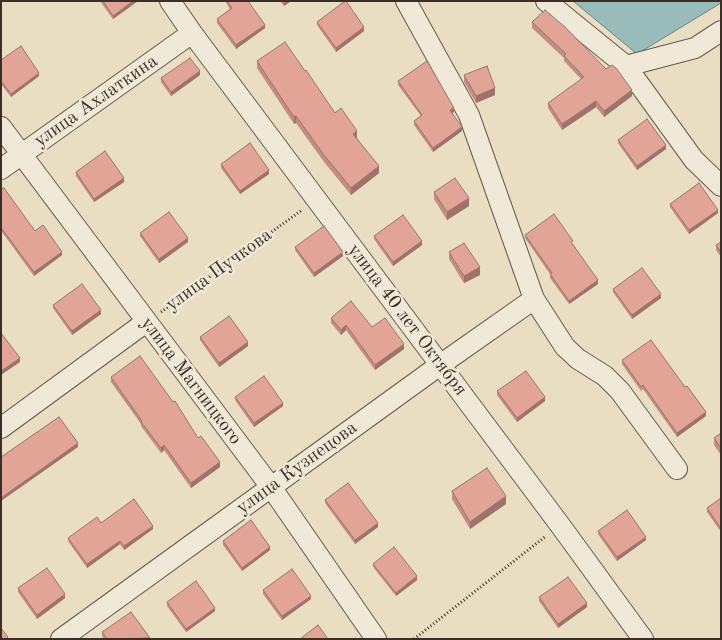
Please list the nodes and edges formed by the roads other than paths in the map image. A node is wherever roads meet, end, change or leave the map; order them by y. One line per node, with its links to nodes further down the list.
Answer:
1 (170, 1): 5 (street, улица 40 лет Октября)
2 (406, 1): 11 (street)
3 (546, 1): 6 (street)
4 (721, 31): 6 (street)
5 (192, 33): 8 (street, улица Ахлаткина); 13 (street, улица 40 лет Октября)
6 (626, 66): 10 (street)
7 (1, 127): 8 (street, улица Магницкого)
8 (22, 154): 9 (street, улица Ахлаткина); 12 (street, улица Магницкого)
9 (1, 169)
10 (721, 186)
11 (534, 299): 13 (street, улица Кузнецова); 15 (street)
12 (146, 322): 14 (street, улица Пучкова); 16 (street, улица Магницкого)
13 (440, 365): 16 (street, улица Кузнецова); 19 (street, улица 40 лет Октября)
14 (1, 428)
15 (677, 469)
16 (271, 487): 17 (street, улица Кузнецова); 18 (street, улица Магницкого)
17 (61, 639)
18 (376, 639)
19 (643, 639)

